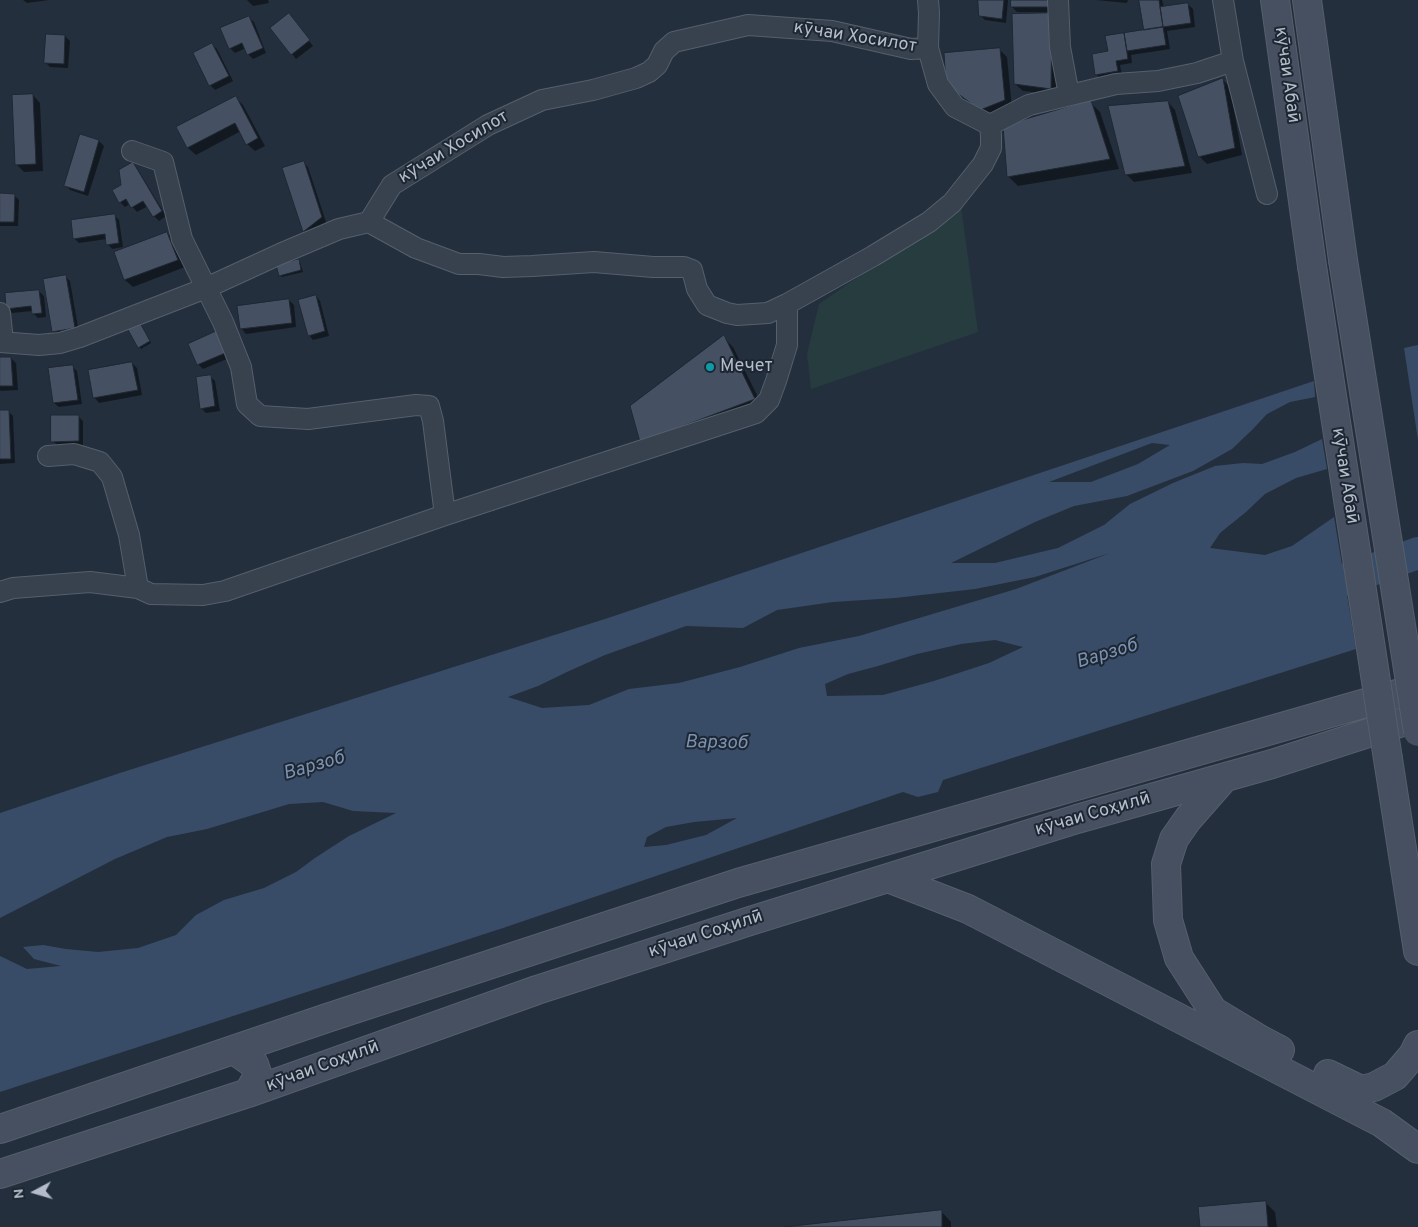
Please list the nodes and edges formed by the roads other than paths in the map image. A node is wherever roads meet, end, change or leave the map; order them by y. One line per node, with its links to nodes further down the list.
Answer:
1 (928, 0): 6 (street)
2 (1058, 0): 8 (street)
3 (1222, 0): 7 (street)
4 (1276, 0): 26 (main road, кӯчаи Абаӣ, bridge)
5 (1307, 0): 23 (main road, кӯчаи Абаӣ, bridge)
6 (928, 48): 9 (street); 12 (street, кӯчаи Хосилот)
7 (1233, 61): 8 (street); 11 (street)
8 (1069, 95): 9 (street)
9 (990, 125): 14 (street)
10 (132, 151): 13 (street)
11 (1267, 194)
12 (369, 222): 13 (street); 14 (street)
13 (206, 288): 16 (street); 18 (street)
14 (787, 304): 18 (street)
15 (0, 313): 16 (street)
16 (1, 342)
17 (48, 456): 19 (street)
18 (444, 515): 19 (street)
19 (138, 588): 20 (street)
20 (0, 592)
21 (1418, 688): 27 (main road)
22 (1418, 717): 24 (main road, кӯчаи Соҳилӣ)
23 (1418, 732)
24 (1224, 778): 25 (main road, кӯчаи Соҳилӣ); 28 (main road)
25 (888, 878): 30 (main road, кӯчаи Соҳилӣ); 33 (main road)
26 (1418, 951)
27 (327, 1018): 29 (main road); 30 (main road)
28 (1418, 1045)
29 (234, 1050): 31 (main road); 32 (main road)
30 (342, 1060): 31 (main road, кӯчаи Соҳилӣ)
31 (248, 1093): 34 (main road, кӯчаи Соҳилӣ)
32 (0, 1129)
33 (1418, 1149)
34 (0, 1174)

